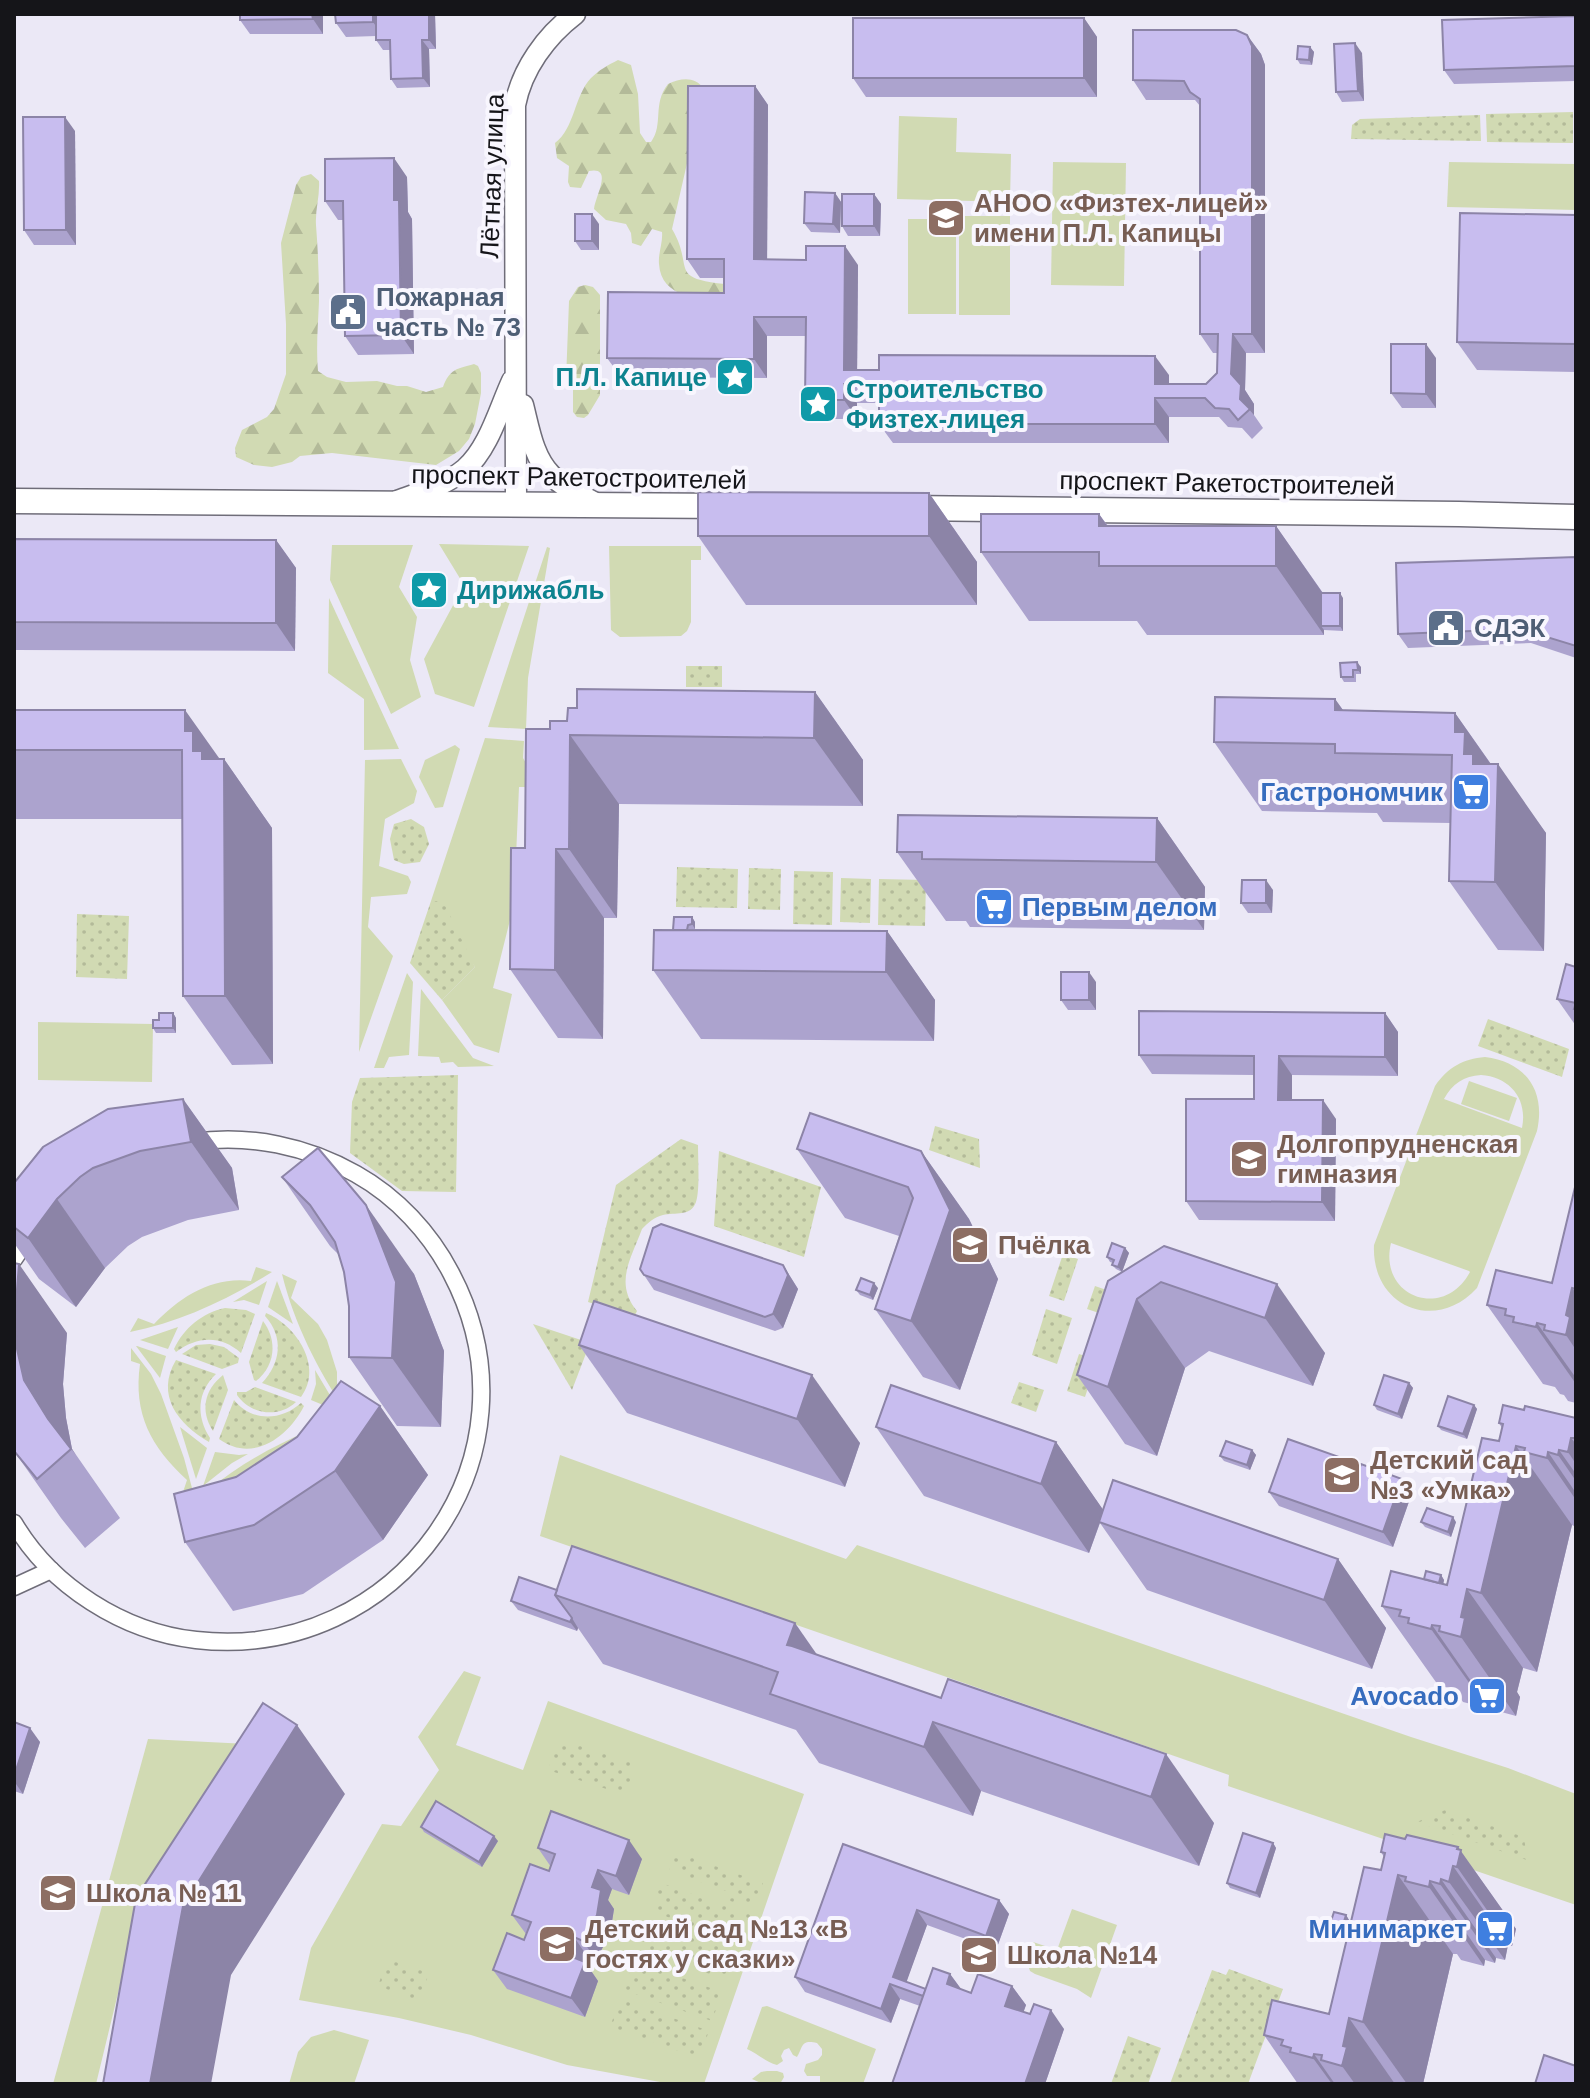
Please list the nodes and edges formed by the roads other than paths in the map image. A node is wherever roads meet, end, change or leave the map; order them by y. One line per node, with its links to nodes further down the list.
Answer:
1 (575, 14): 2 (street, Лётная улица)
2 (515, 374): 4 (street); 5 (street, Лётная улица); 6 (street)
3 (14, 501): 4 (main road, проспект Ракетостроителей)
4 (394, 503): 5 (main road, проспект Ракетостроителей)
5 (516, 503): 6 (main road, проспект Ракетостроителей)
6 (599, 505): 7 (main road, проспект Ракетостроителей)
7 (749, 506)
8 (883, 507): 9 (main road, проспект Ракетостроителей)
9 (1576, 517)
10 (179, 1144): 14 (street)
11 (38, 1225): 12 (street)
12 (14, 1259)
13 (14, 1523): 14 (street)
14 (51, 1570): 15 (street)
15 (14, 1587)

